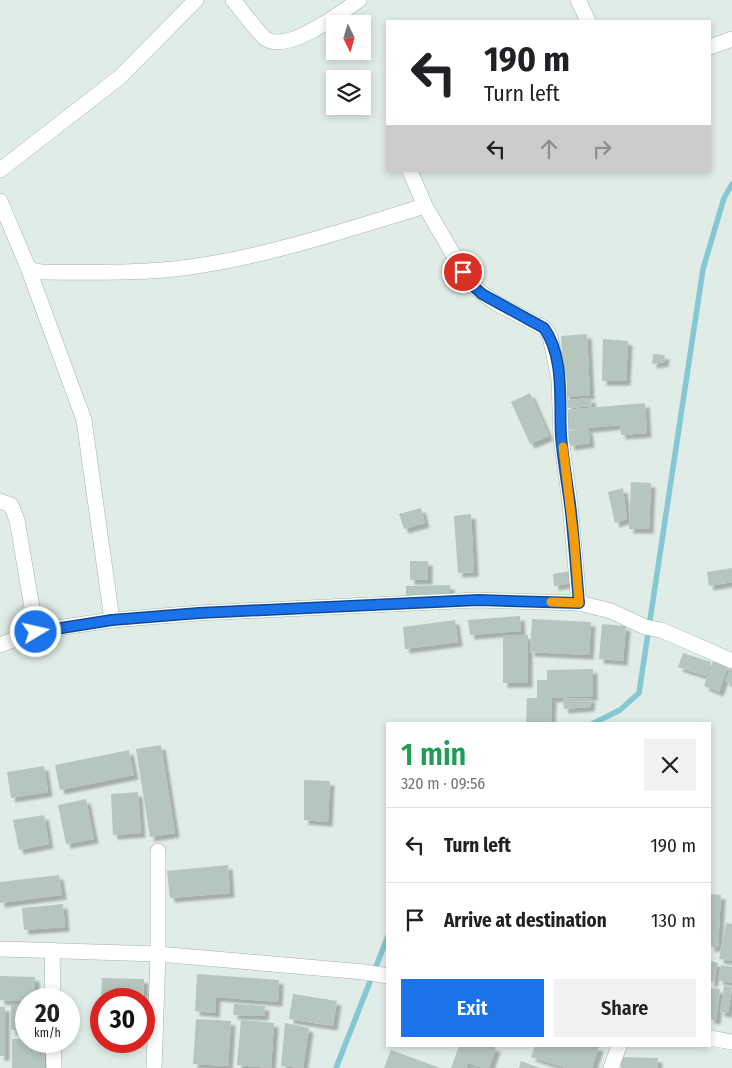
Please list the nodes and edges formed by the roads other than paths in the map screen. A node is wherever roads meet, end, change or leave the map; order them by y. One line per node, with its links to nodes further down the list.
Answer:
1 (196, 0): 8 (street)
2 (233, 0): 3 (street)
3 (359, 0)
4 (578, 0): 5 (street)
5 (588, 20)
6 (732, 39): 7 (street)
7 (711, 47)
8 (0, 170)
9 (410, 172): 11 (street)
10 (0, 201): 12 (street)
11 (425, 206): 12 (street); 14 (street)
12 (27, 265): 15 (street)
13 (0, 501): 16 (street)
14 (579, 603): 15 (street); 18 (street)
15 (112, 620): 16 (street)
16 (36, 632): 17 (street)
17 (0, 645)
18 (732, 661)
19 (158, 851): 22 (street)
20 (0, 949): 21 (street)
21 (52, 950): 22 (street); 24 (street)
22 (158, 954): 23 (street); 30 (street)
23 (386, 976)
24 (53, 988)
25 (711, 1038): 26 (street)
26 (732, 1042)
27 (619, 1047): 31 (street)
28 (53, 1053): 29 (street)
29 (54, 1068)
30 (154, 1068)
31 (611, 1068)

